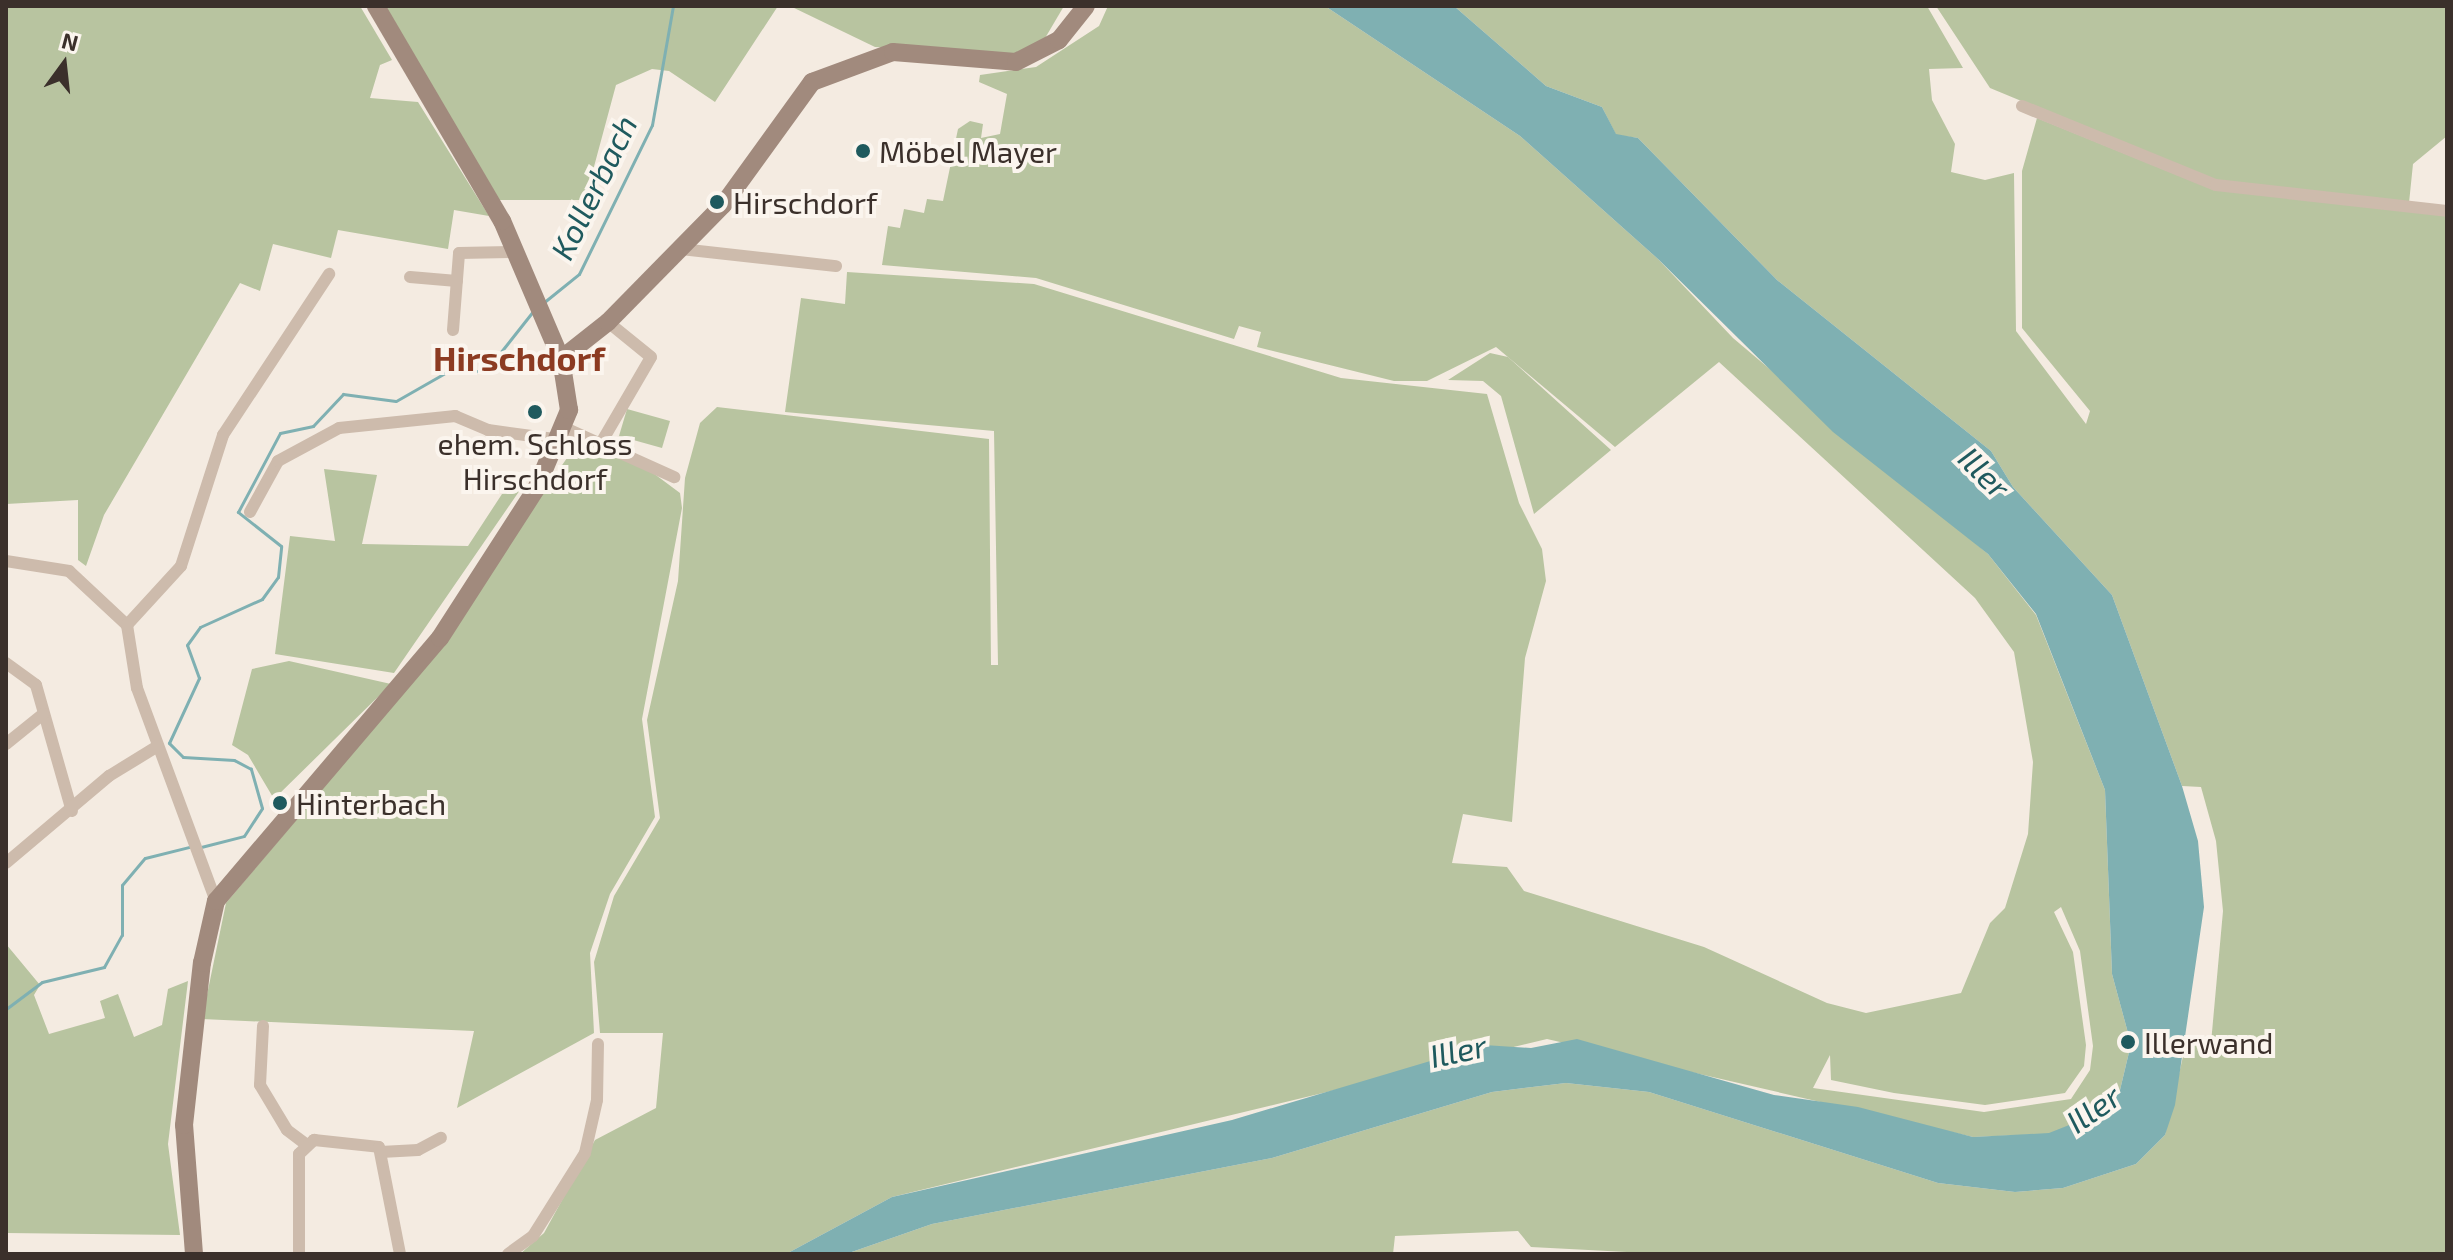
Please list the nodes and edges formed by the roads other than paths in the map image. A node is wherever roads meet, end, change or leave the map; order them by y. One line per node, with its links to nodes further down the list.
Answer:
1 (376, 6): 6 (main road)
2 (1086, 6): 5 (main road)
3 (2022, 106): 4 (street)
4 (2447, 211)
5 (681, 249): 7 (street); 11 (main road)
6 (516, 252): 10 (street); 13 (main road)
7 (836, 266)
8 (329, 274): 19 (street)
9 (410, 277): 10 (street)
10 (457, 281): 12 (street)
11 (608, 322): 13 (main road); 15 (street)
12 (453, 330)
13 (561, 359): 14 (main road)
14 (563, 434): 15 (street); 17 (street); 26 (main road)
15 (601, 443): 16 (street)
16 (674, 477)
17 (250, 512)
18 (6, 561): 19 (street)
19 (127, 625): 23 (street)
20 (6, 663): 21 (street)
21 (43, 714): 22 (street); 24 (street)
22 (6, 744)
23 (158, 746): 24 (street); 26 (street)
24 (72, 811): 25 (street)
25 (6, 863)
26 (216, 901): 32 (main road)
27 (263, 1026): 30 (street)
28 (598, 1044): 35 (street)
29 (441, 1138): 31 (street)
30 (304, 1143): 31 (street); 33 (street)
31 (381, 1152): 34 (street)
32 (194, 1254)
33 (299, 1254)
34 (400, 1254)
35 (508, 1254)

